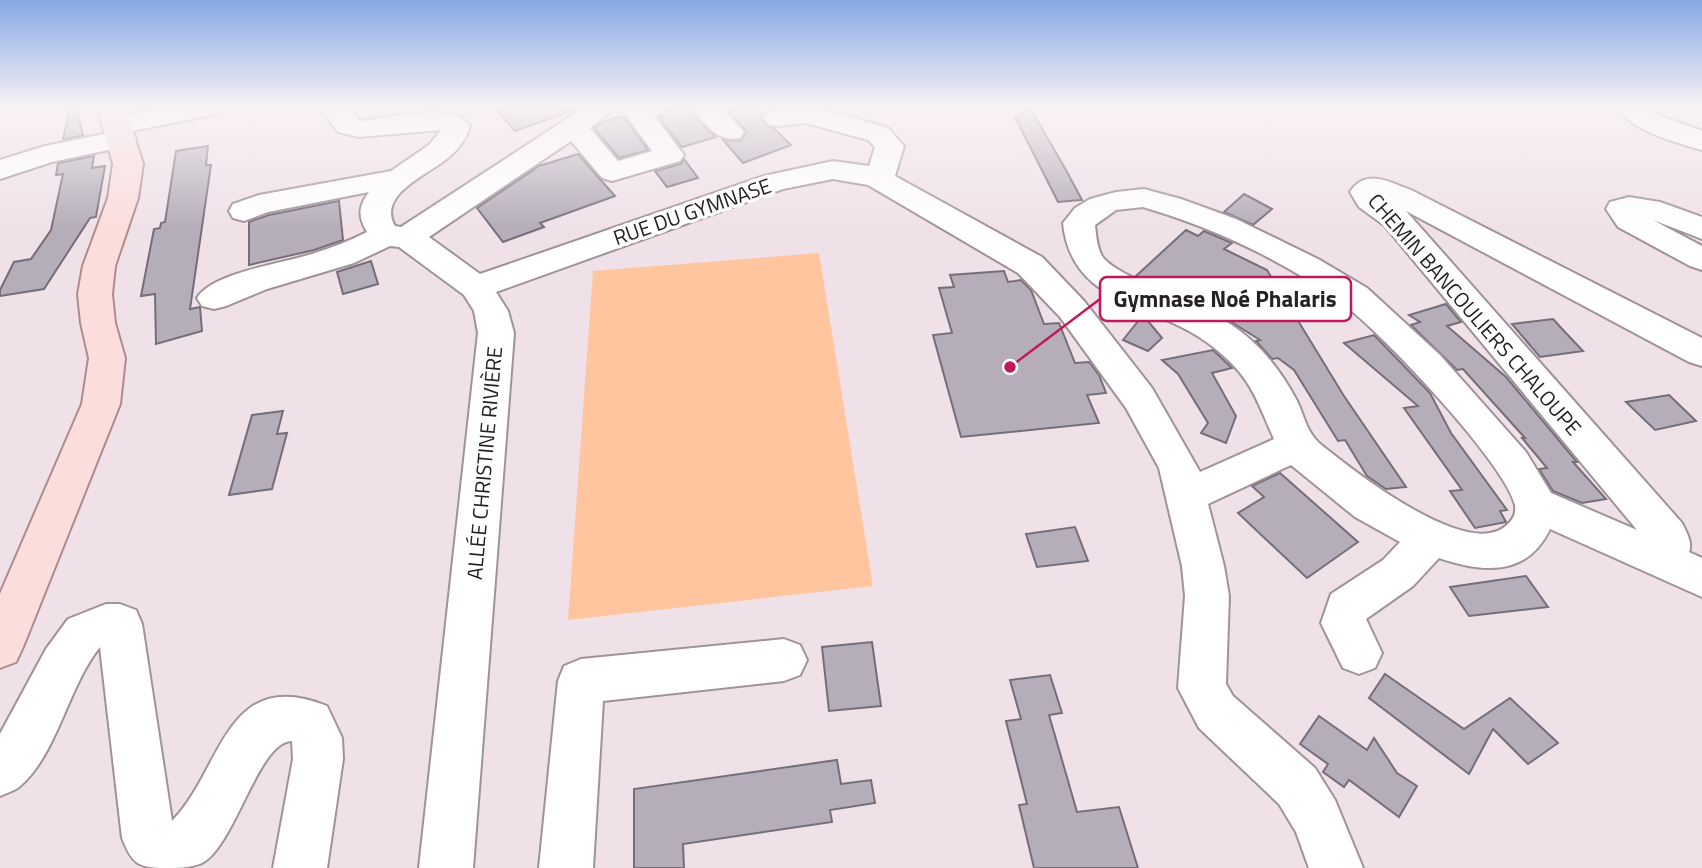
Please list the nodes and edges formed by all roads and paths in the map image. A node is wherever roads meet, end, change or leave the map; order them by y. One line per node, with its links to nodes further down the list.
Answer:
1 (62, 148): 8 (street)
2 (123, 148): 24 (main road)
3 (443, 148): 10 (street)
4 (539, 148): 13 (street)
5 (592, 148): 6 (street)
6 (664, 148)
7 (889, 148): 9 (street)
8 (0, 170)
9 (879, 179): 15 (street, RUE DU GYMNASE); 19 (street, RUE DU GYMNASE)
10 (398, 180): 11 (street); 13 (street)
11 (244, 211)
12 (1702, 229): 14 (street)
13 (396, 236): 15 (street, ALLÉE CHRISTINE RIVIÈRE); 16 (street)
14 (1702, 259)
15 (476, 287): 29 (street, ALLÉE CHRISTINE RIVIÈRE)
16 (214, 298)
17 (1702, 353): 22 (street, CHEMIN BANCOULIERS CHALOUPE)
18 (1297, 445): 19 (street); 20 (street); 21 (street)
19 (1186, 496): 31 (street, RUE DU GYMNASE)
20 (1536, 505): 21 (street); 22 (street)
21 (1432, 537): 25 (street)
22 (1664, 560): 23 (street)
23 (1702, 578)
24 (0, 647)
25 (1359, 653)
26 (784, 660): 30 (street)
27 (0, 771): 28 (street)
28 (300, 868)
29 (446, 868)
30 (566, 868)
31 (1336, 868)

